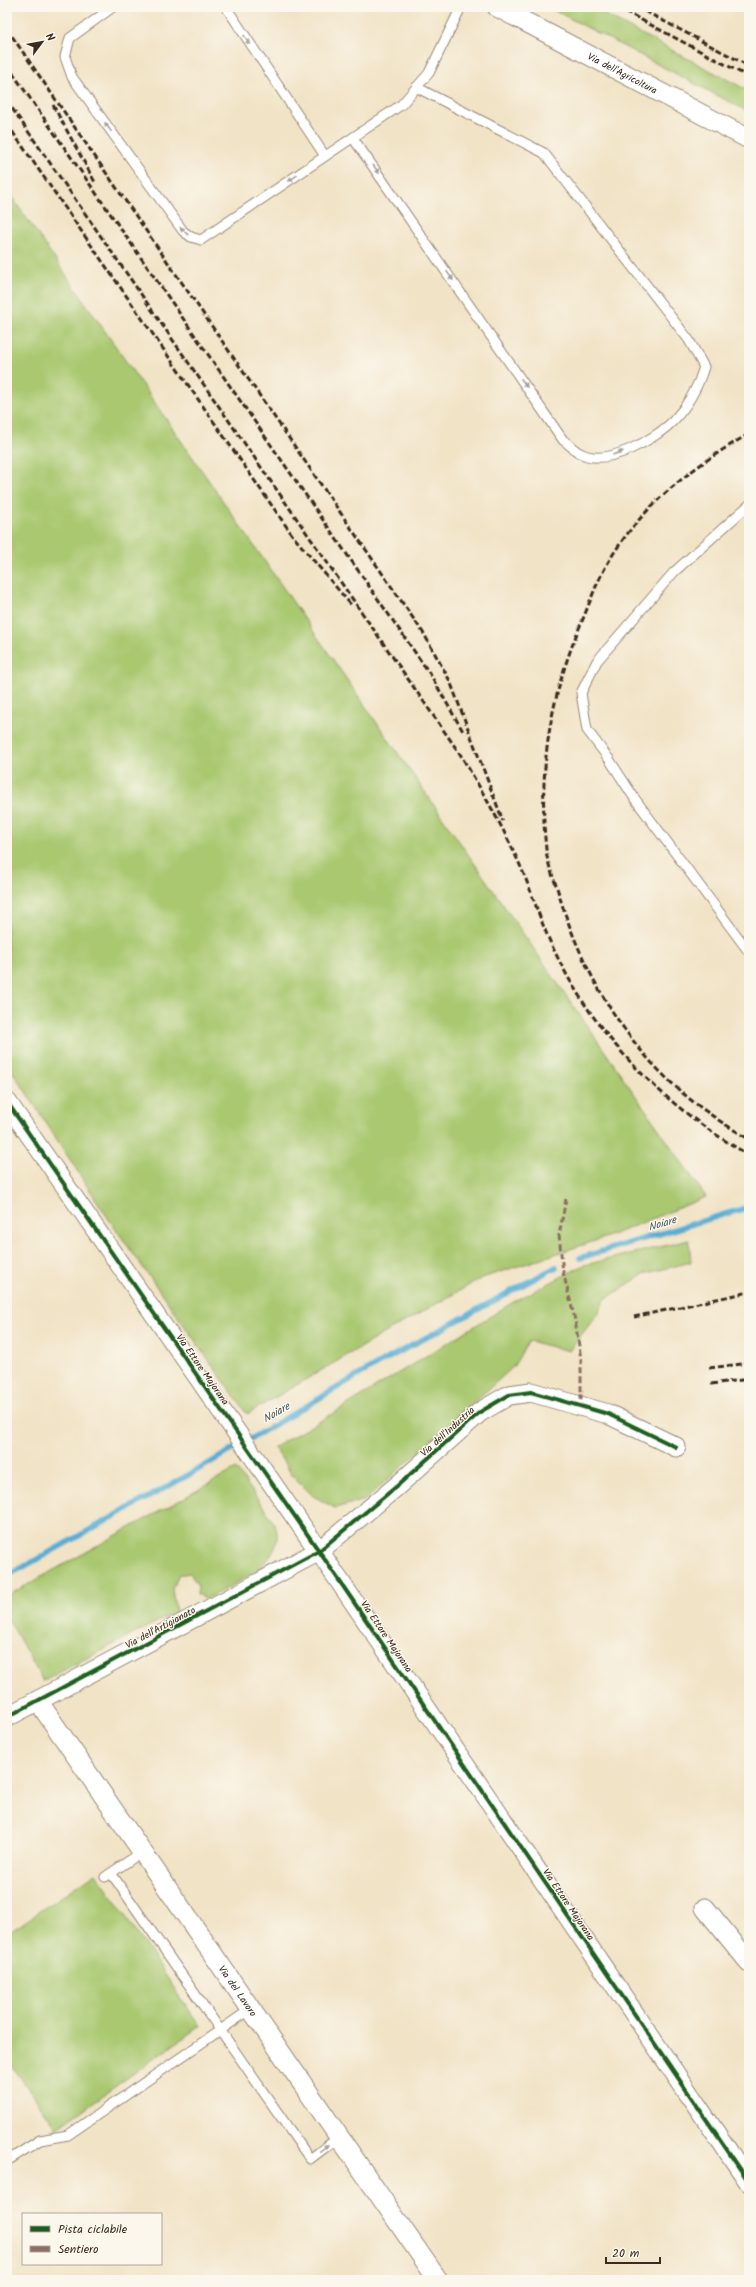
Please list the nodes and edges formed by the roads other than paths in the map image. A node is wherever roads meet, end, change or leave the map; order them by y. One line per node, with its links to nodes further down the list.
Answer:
1 (113, 7): 8 (lane, one-way to 1)
2 (226, 7): 8 (lane, one-way to 8)
3 (461, 7): 5 (lane)
4 (497, 7): 7 (street, Via dell'Agricoltura)
5 (416, 87): 6 (lane); 6 (lane, one-way to 5)
6 (353, 138): 8 (lane)
7 (749, 139)
8 (325, 156)
9 (749, 505): 10 (lane)
10 (749, 952)
11 (7, 1102): 13 (street, Via Ettore Majorana)
12 (676, 1447): 13 (street, Via dell'Industria)
13 (319, 1551): 14 (street, Via dell'Artigianato); 23 (street, Via Ettore Majorana)
14 (38, 1701): 15 (street, Via dell'Artigianato); 16 (street, Via del Lavoro)
15 (7, 1717)
16 (142, 1852): 19 (street, Via del Lavoro); 20 (lane)
17 (705, 1908): 18 (street)
18 (749, 1962)
19 (251, 2009): 20 (lane); 21 (street, Via del Lavoro)
20 (220, 2030): 21 (lane, one-way to 21); 22 (lane)
21 (339, 2137): 24 (street, Via del Lavoro)
22 (7, 2161)
23 (749, 2182)
24 (438, 2280)

